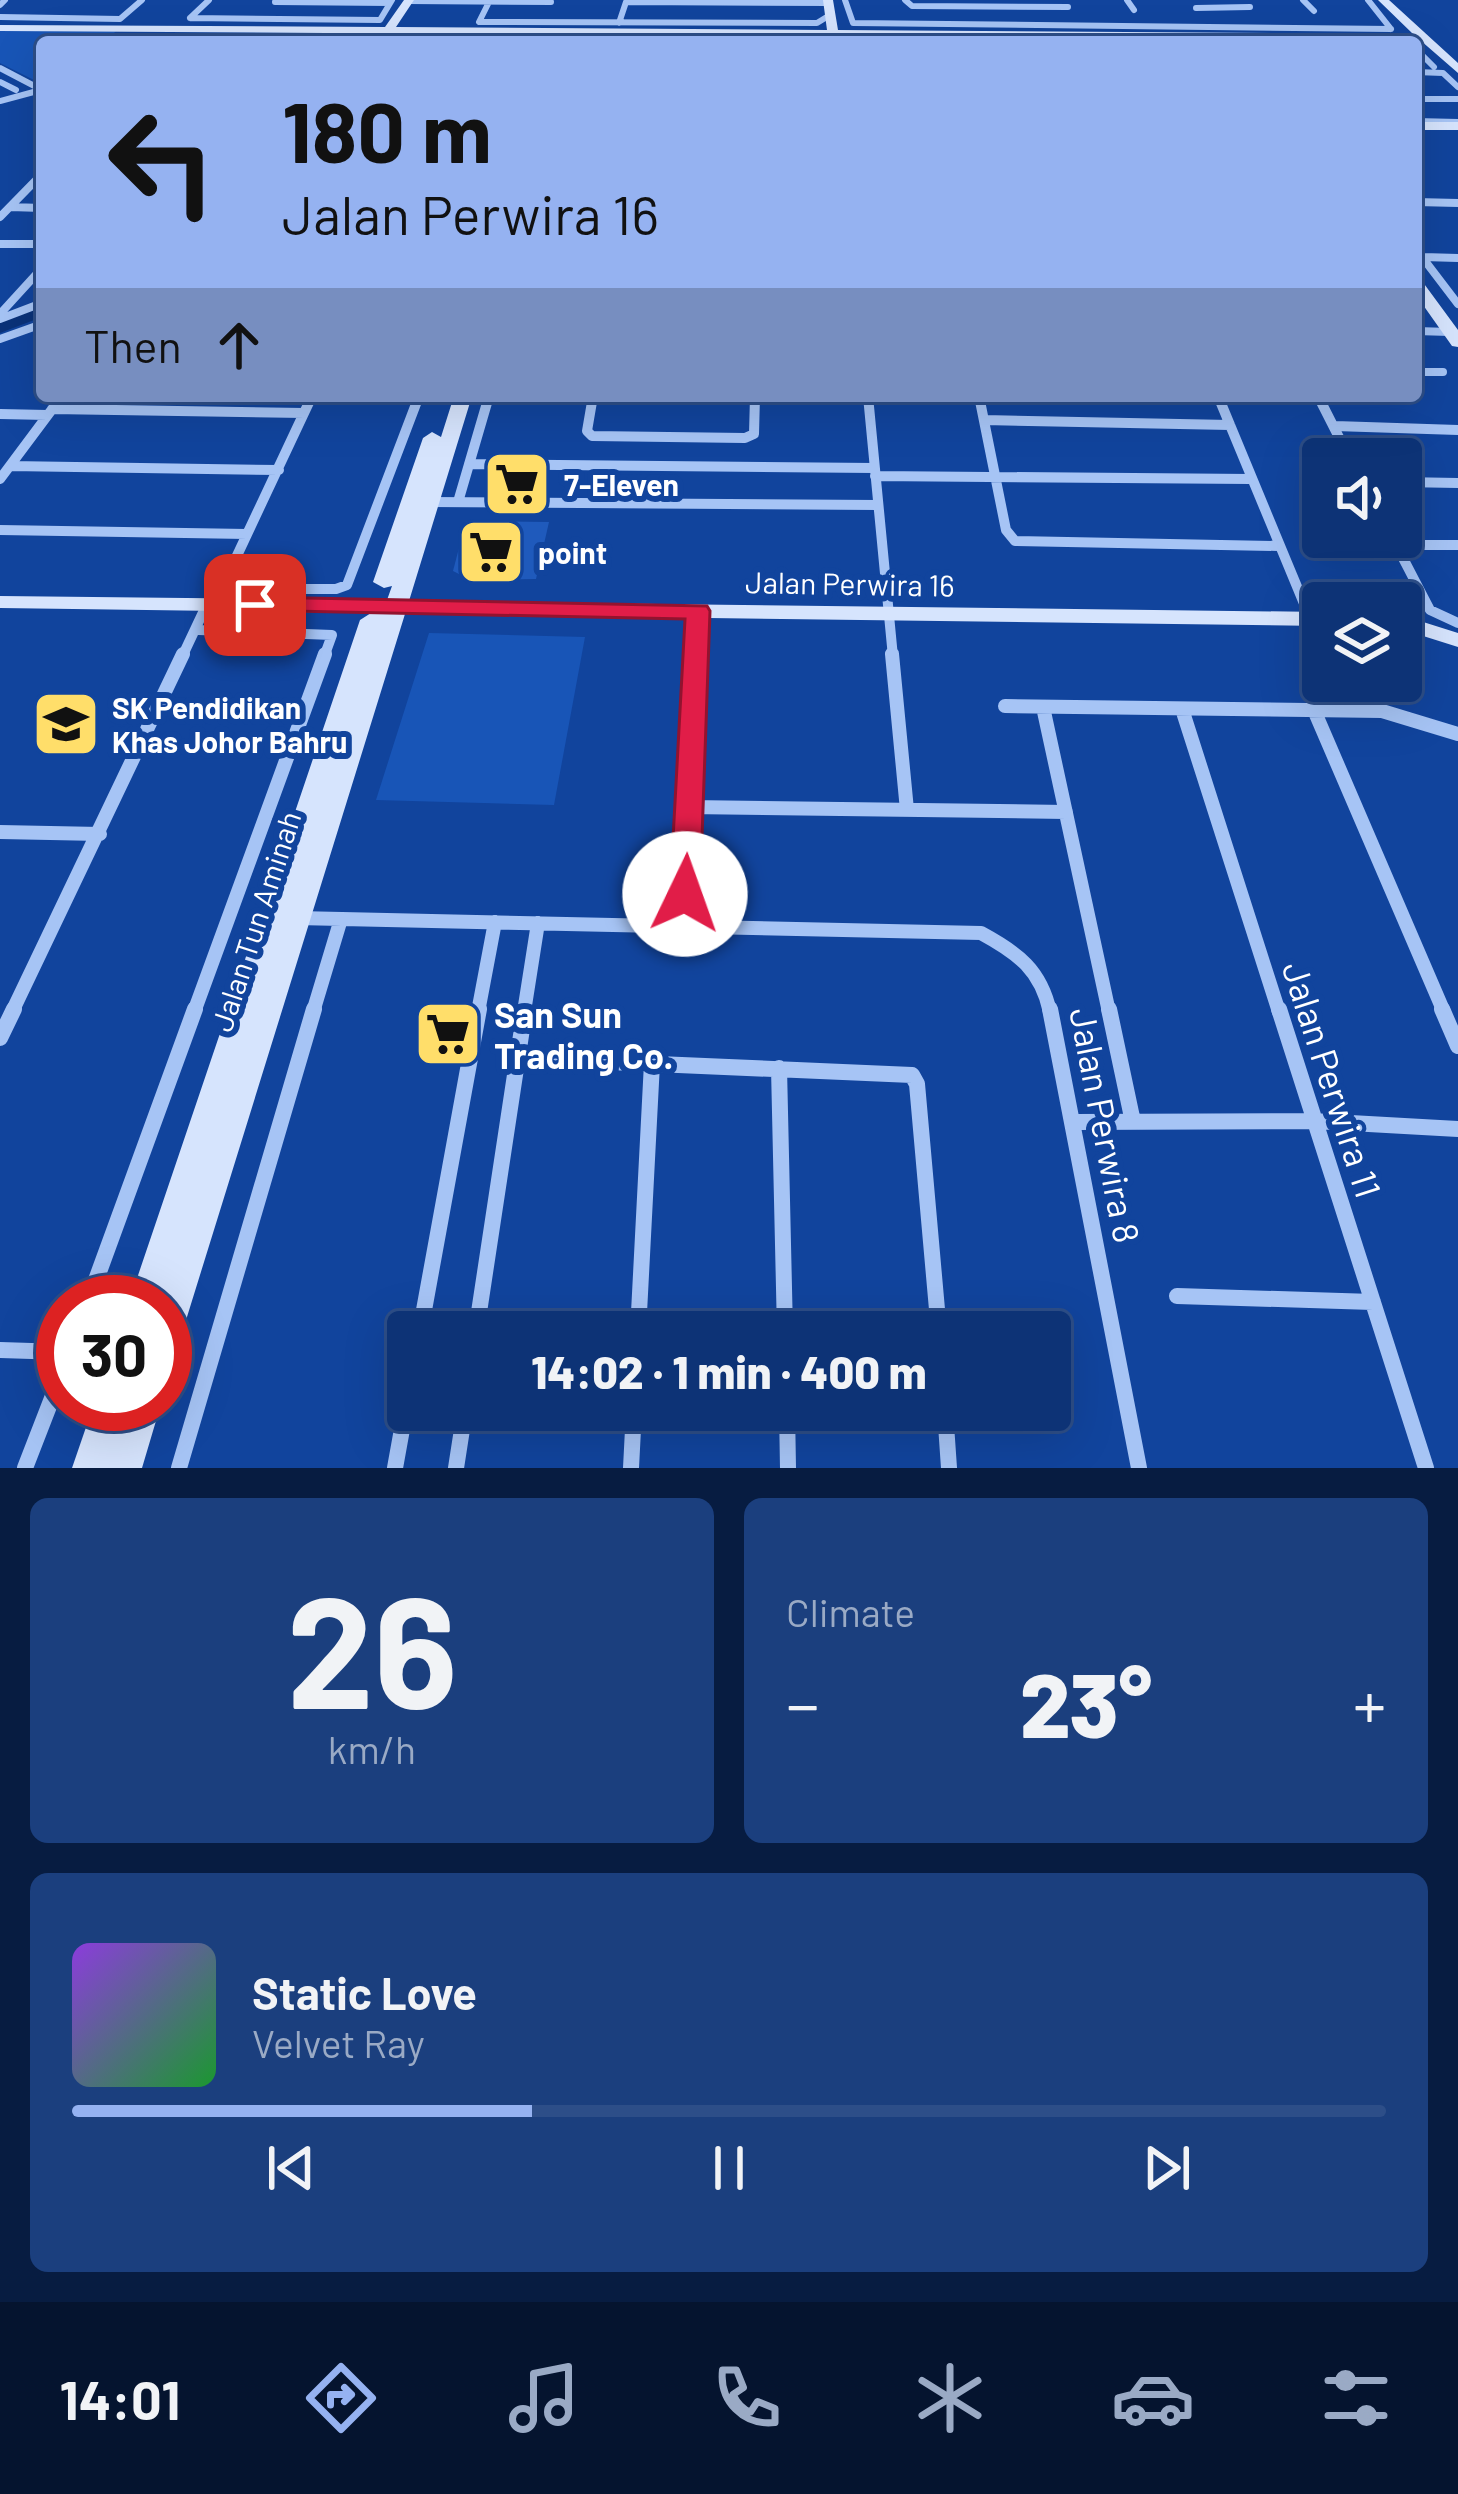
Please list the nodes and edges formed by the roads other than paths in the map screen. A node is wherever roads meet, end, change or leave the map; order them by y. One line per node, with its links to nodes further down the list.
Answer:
1 (142, 0): 26 (street)
2 (209, 0): 25 (street)
3 (845, 0): 31 (street)
4 (905, 0): 20 (street)
5 (1127, 0): 23 (street)
6 (1190, 0): 22 (street)
7 (1242, 0): 22 (street)
8 (1303, 0): 24 (street)
9 (1367, 0): 35 (street)
10 (1383, 0): 48 (main road)
11 (276, 1): 16 (street); 25 (street)
12 (408, 1): 13 (street); 32 (main road)
13 (479, 1): 17 (street)
14 (552, 1): 17 (street); 27 (street)
15 (746, 1): 18 (street); 19 (street)
16 (391, 2): 25 (street)
17 (489, 2): 36 (street)
18 (626, 2): 28 (street)
19 (812, 2): 30 (street)
20 (1004, 3): 21 (street)
21 (1067, 3): 31 (street)
22 (1196, 8): 39 (street)
23 (1134, 10)
24 (1314, 11)
25 (260, 20)
26 (121, 22): 29 (main road); 32 (main road)
27 (543, 22): 28 (street); 36 (street)
28 (620, 22): 30 (street)
29 (0, 23): 32 (main road)
30 (832, 25): 34 (main road); 38 (main road); 45 (main road)
31 (1078, 26): 38 (street)
32 (390, 28): 36 (main road); 37 (main road)
33 (710, 28): 34 (main road); 37 (main road); 43 (main road)
34 (793, 31): 44 (main road)
35 (1354, 32): 38 (main road); 39 (street); 46 (main road); 47 (main road)
36 (480, 33): 37 (main road); 40 (street); 41 (street)
37 (570, 34): 42 (main road)
38 (1154, 35): 39 (main road); 45 (main road)
39 (1214, 35)
40 (428, 36)
41 (526, 36)
42 (630, 36)
43 (739, 36)
44 (751, 36)
45 (868, 36)
46 (1299, 36)
47 (1391, 36)
48 (1416, 36)
49 (1422, 41): 53 (main road)
50 (1422, 45): 52 (street)
51 (0, 68): 57 (street)
52 (1434, 68): 53 (street); 54 (street)
53 (1457, 68)
54 (1422, 69)
55 (1422, 71): 58 (street)
56 (0, 82): 59 (street)
57 (36, 87)
58 (1458, 87)
59 (16, 91)
60 (36, 91): 63 (street)
61 (1422, 99): 62 (street)
62 (1458, 99)
63 (0, 100)
64 (1422, 124): 65 (main road)
65 (1458, 124)
66 (36, 180): 69 (street)
67 (1422, 202): 68 (street)
68 (1458, 203)
69 (10, 207): 70 (street); 71 (street)
70 (36, 208)
71 (0, 217)
72 (0, 244): 73 (street)
73 (36, 244)
74 (1422, 253): 76 (street)
75 (1422, 256): 79 (street)
76 (1458, 258)
77 (36, 275): 81 (street)
78 (1422, 292): 84 (main road)
79 (1458, 304)
80 (36, 305): 81 (street)
81 (0, 316)
82 (36, 325): 85 (street)
83 (1422, 332): 84 (street)
84 (1454, 337)
85 (0, 339)
86 (1422, 372): 87 (street)
87 (1443, 372)
88 (58, 402): 100 (street)
89 (309, 402): 101 (street)
90 (417, 402): 128 (street)
91 (444, 402): 126 (main road, Jalan Tun Aminah)
92 (461, 402): 117 (main road, Jalan Tun Aminah)
93 (486, 402): 108 (street)
94 (592, 402): 95 (street)
95 (755, 402)
96 (869, 402): 111 (street)
97 (980, 402): 103 (street)
98 (1220, 402): 104 (street)
99 (1321, 402): 105 (street)
100 (50, 412): 101 (street); 102 (street); 109 (street)
101 (304, 413): 110 (street)
102 (0, 414)
103 (984, 420): 104 (street); 112 (street)
104 (1229, 425): 113 (street)
105 (1335, 426): 106 (street); 107 (street)
106 (1458, 430)
107 (1340, 438)
108 (469, 464): 111 (street); 118 (street)
109 (10, 466): 110 (street); 114 (street)
110 (279, 470): 121 (street)
111 (875, 472): 112 (street); 119 (street)
112 (995, 478): 113 (street); 124 (street)
113 (1251, 478): 124 (street)
114 (0, 479)
115 (1422, 482): 116 (street)
116 (1458, 483)
117 (429, 502): 118 (street); 126 (main road, Jalan Tun Aminah)
118 (458, 502): 119 (street)
119 (878, 505): 133 (street)
120 (0, 530): 121 (street)
121 (248, 534): 128 (street)
122 (1422, 543): 123 (street)
123 (1458, 545)
124 (1278, 546): 127 (street)
125 (1403, 558): 136 (street)
126 (394, 575): 130 (main road); 131 (main road); 135 (main road, Jalan Tun Aminah)
127 (1302, 591)
128 (214, 599): 129 (main road); 130 (main road); 138 (street)
129 (0, 602)
130 (338, 605): 135 (main road)
131 (441, 607): 132 (main road, Jalan Perwira 16); 135 (main road, Jalan Perwira 16); 135 (main road)
132 (698, 611): 133 (main road, Jalan Perwira 16); 145 (street)
133 (890, 613): 134 (main road, Jalan Perwira 16); 146 (street)
134 (1302, 618)
135 (379, 622): 150 (main road, Jalan Tun Aminah); 165 (main road, Jalan Tun Aminah)
136 (1458, 623)
137 (1422, 629): 139 (main road)
138 (199, 630): 149 (street); 164 (street)
139 (1458, 640)
140 (1005, 706): 141 (street)
141 (1042, 707): 142 (street); 147 (street)
142 (1182, 709): 143 (street); 160 (street, Jalan Perwira 11)
143 (1314, 710): 144 (street); 156 (street)
144 (1458, 734)
145 (689, 807): 146 (street); 154 (street)
146 (908, 810): 147 (street)
147 (1066, 812): 162 (street)
148 (0, 832): 149 (street)
149 (100, 834): 155 (street)
150 (295, 918): 151 (street, Jalan Perwira 8); 166 (main road, Jalan Tun Aminah)
151 (340, 919): 152 (street, Jalan Perwira 8); 187 (street)
152 (495, 922): 153 (street, Jalan Perwira 8); 169 (street)
153 (538, 923): 154 (street, Jalan Perwira 8); 157 (street)
154 (683, 926): 161 (street, Jalan Perwira 8)
155 (0, 1038)
156 (1458, 1046)
157 (518, 1058): 158 (street); 170 (street)
158 (652, 1064): 159 (street); 171 (street)
159 (778, 1068): 172 (street); 173 (street)
160 (1315, 1121): 162 (street); 163 (street); 168 (street, Jalan Perwira 11)
161 (1075, 1122): 162 (street); 193 (street, Jalan Perwira 8)
162 (1133, 1122)
163 (1458, 1129)
164 (98, 1275)
165 (155, 1275)
166 (183, 1275)
167 (1177, 1296): 168 (street)
168 (1373, 1302): 194 (street, Jalan Perwira 11)
169 (424, 1311)
170 (479, 1311)
171 (639, 1311)
172 (784, 1311)
173 (937, 1311)
174 (0, 1350): 175 (street)
175 (36, 1351)
176 (40, 1431): 184 (street)
177 (103, 1431): 185 (main road)
178 (135, 1431): 186 (main road)
179 (402, 1431): 188 (street)
180 (462, 1431): 189 (street)
181 (633, 1431): 190 (street)
182 (787, 1431): 191 (street)
183 (946, 1431): 192 (street)
184 (26, 1468)
185 (91, 1468)
186 (123, 1468)
187 (179, 1468)
188 (395, 1468)
189 (456, 1468)
190 (631, 1468)
191 (788, 1468)
192 (949, 1468)
193 (1138, 1468)
194 (1426, 1468)

